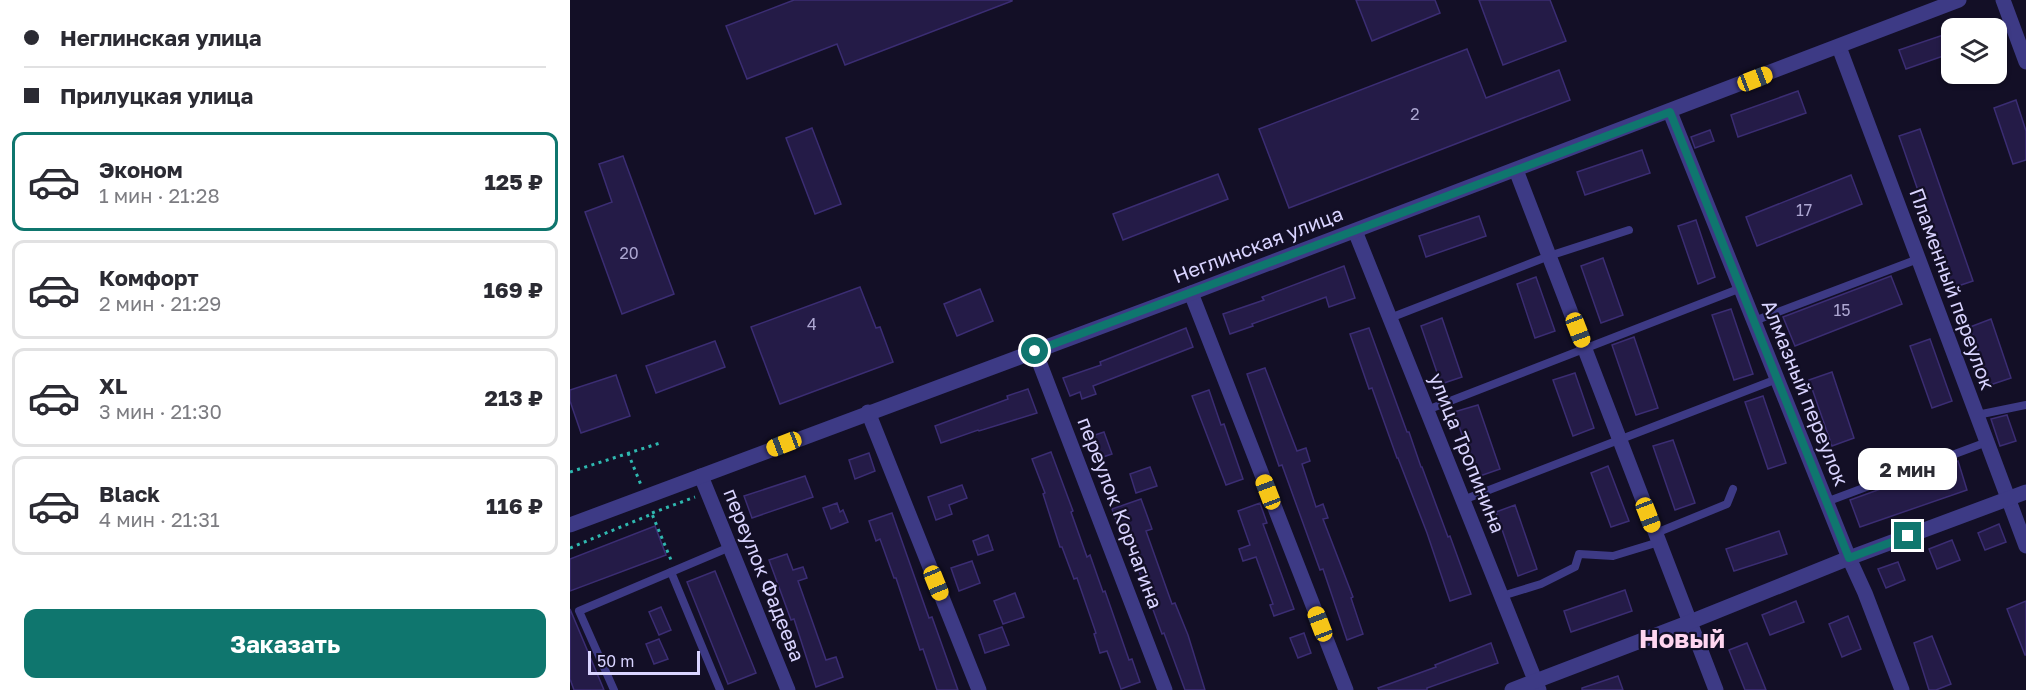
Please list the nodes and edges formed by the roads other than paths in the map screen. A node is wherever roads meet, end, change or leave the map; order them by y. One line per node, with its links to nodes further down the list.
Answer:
1 (1959, 0): 3 (street, Неглинская улица)
2 (2003, 0): 4 (street)
3 (1839, 47): 5 (street, Неглинская улица); 10 (street, Пламенный переулок)
4 (2026, 62)
5 (1670, 112): 6 (street, Неглинская улица); 11 (street, Алмазный переулок)
6 (1516, 170): 8 (street, Неглинская улица); 9 (street)
7 (1629, 230): 9 (lane)
8 (1355, 231): 12 (street, Неглинская улица); 13 (street, улица Тропинина)
9 (1549, 256): 13 (lane); 15 (street)
10 (1918, 259): 14 (lane); 21 (street, Пламенный переулок)
11 (1740, 288): 14 (street, Алмазный переулок); 15 (lane)
12 (1191, 293): 16 (street, Неглинская улица); 44 (street)
13 (1390, 318): 19 (street, улица Тропинина)
14 (1754, 321): 17 (street, Алмазный переулок)
15 (1585, 349): 19 (lane); 22 (street)
16 (1035, 351): 20 (street, Неглинская улица); 43 (street, переулок Корчагина)
17 (1777, 379): 22 (lane); 29 (street, Алмазный переулок)
18 (2026, 405): 21 (lane)
19 (1427, 410): 28 (street, улица Тропинина)
20 (868, 412): 24 (street, Неглинская улица); 42 (street)
21 (1977, 415): 23 (street, Пламенный переулок)
22 (1619, 441): 28 (lane); 31 (street)
23 (1987, 442): 27 (street, Пламенный переулок); 29 (lane)
24 (701, 476): 30 (street, Неглинская улица); 33 (street, переулок Фадеева)
25 (1733, 489): 31 (lane)
26 (2026, 492): 27 (street)
27 (2008, 499): 32 (street, Пламенный переулок); 34 (street)
28 (1463, 500): 36 (street, улица Тропинина)
29 (1826, 502): 34 (street, Алмазный переулок)
30 (570, 525)
31 (1657, 537): 36 (lane); 37 (street)
32 (2026, 546)
33 (730, 547): 35 (lane); 41 (street, переулок Фадеева)
34 (1849, 558): 37 (street); 47 (street, Алмазный переулок)
35 (673, 571): 39 (lane); 40 (lane)
36 (1502, 596): 38 (street, улица Тропинина)
37 (1690, 622): 38 (street); 46 (street)
38 (1538, 685): 45 (street)
39 (614, 690)
40 (720, 690)
41 (788, 690)
42 (979, 690)
43 (1165, 690)
44 (1346, 690)
45 (1512, 690)
46 (1716, 690)
47 (1902, 690)

